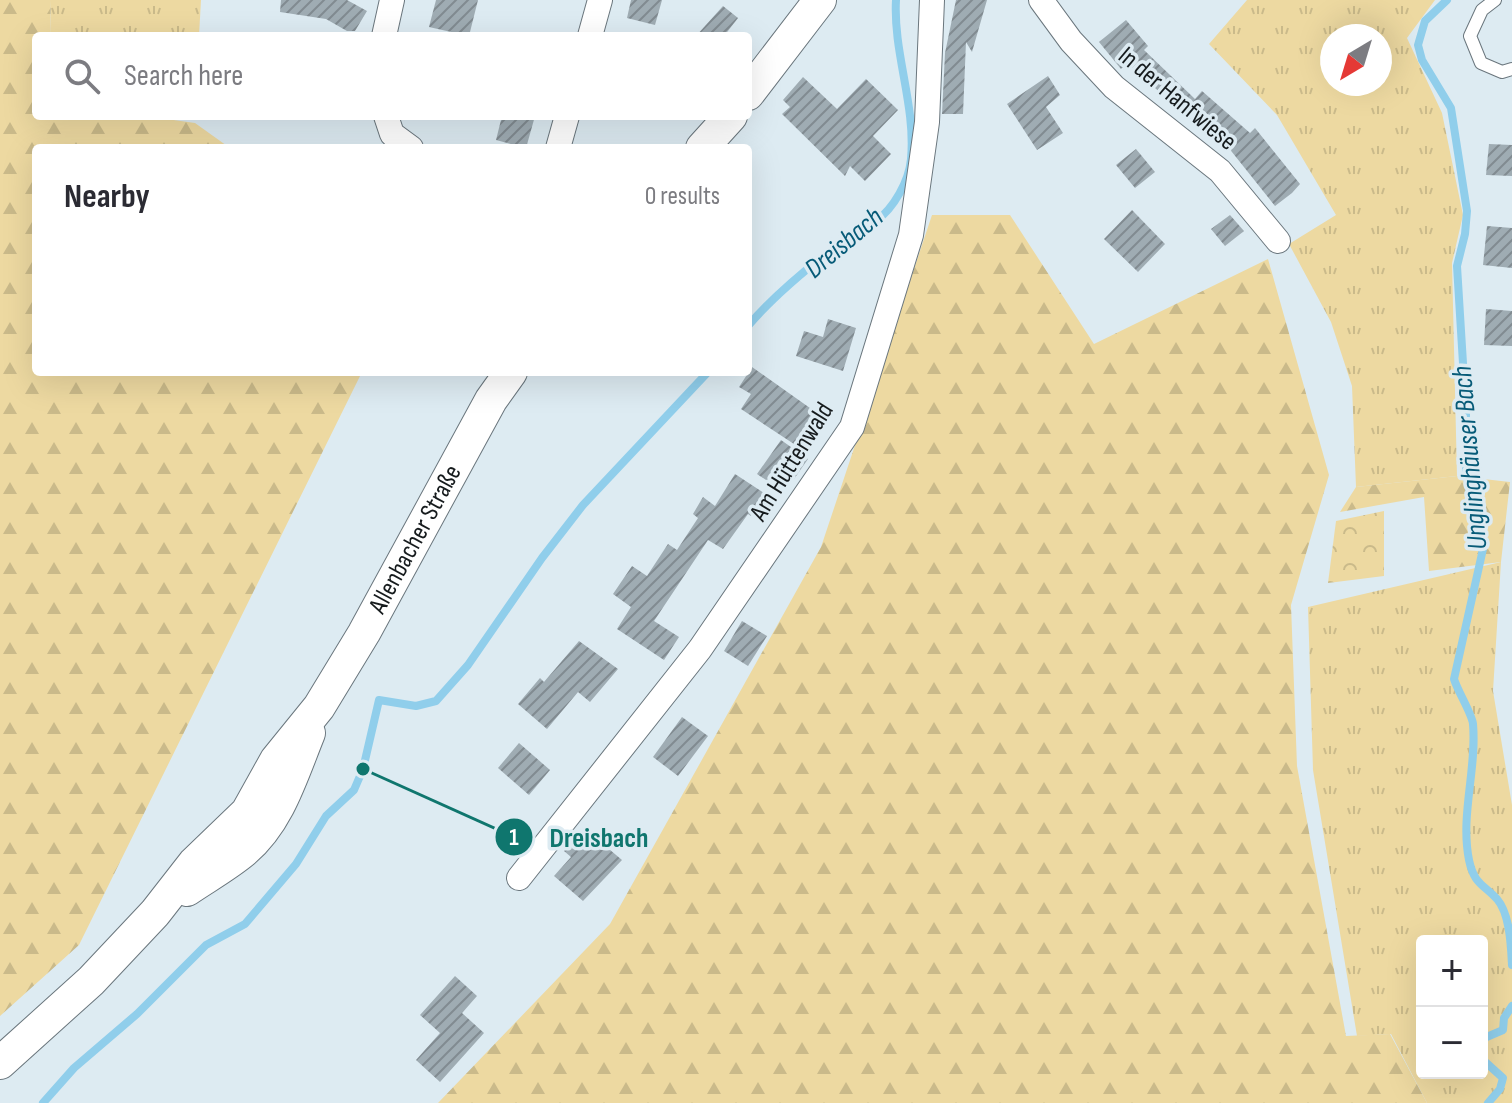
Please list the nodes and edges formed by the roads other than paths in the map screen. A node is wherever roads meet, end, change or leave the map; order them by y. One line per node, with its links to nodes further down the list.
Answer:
1 (392, 0): 7 (street)
2 (600, 0): 8 (street)
3 (820, 0): 10 (main road)
4 (932, 0): 19 (street, Am Hüttenwald)
5 (1041, 0): 17 (street, In der Hanfwiese)
6 (1495, 0): 9 (lane)
7 (385, 32)
8 (591, 32)
9 (1512, 69)
10 (752, 89)
11 (387, 120): 14 (street)
12 (566, 120): 15 (street)
13 (727, 120): 16 (main road)
14 (406, 144)
15 (559, 144)
16 (706, 144)
17 (1278, 241)
18 (508, 376): 20 (main road, Allenbacher Straße)
19 (519, 878)
20 (0, 1063)

